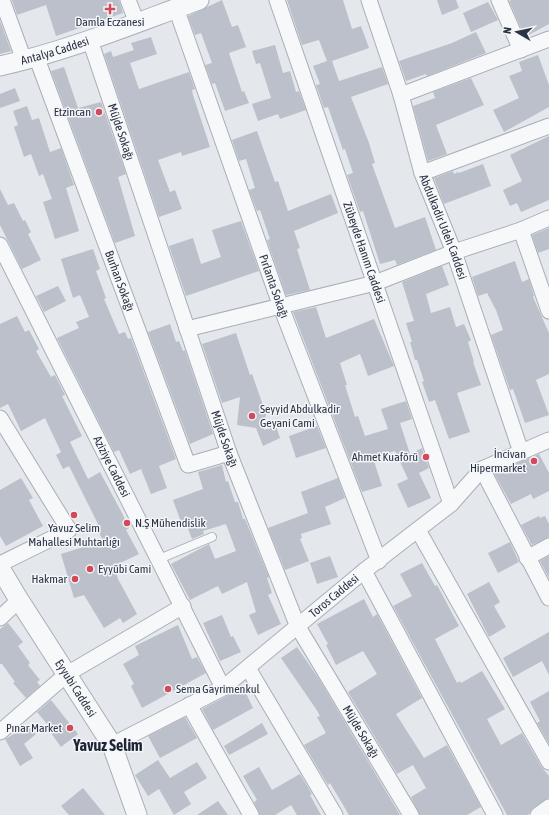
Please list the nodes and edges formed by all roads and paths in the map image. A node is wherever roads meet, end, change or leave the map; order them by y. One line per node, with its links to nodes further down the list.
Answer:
1 (2, 0): 12 (street)
2 (128, 0): 8 (street)
3 (199, 0): 7 (street, Antalya Caddesi)
4 (277, 0): 21 (street, Zübeyde Hanım Caddesi)
5 (369, 0): 14 (street, Abdulkadir Udeh Caddesi)
6 (499, 0): 11 (street)
7 (176, 8): 8 (street, Antalya Caddesi); 22 (street, Pırlanta Sokağı)
8 (137, 23): 10 (street, Antalya Caddesi)
9 (549, 39): 11 (street)
10 (90, 40): 12 (street, Antalya Caddesi); 24 (street, Müjde Sokağı)
11 (521, 50): 14 (street)
12 (30, 58): 13 (street, Antalya Caddesi); 28 (street, Burhan Sokağı)
13 (0, 66)
14 (401, 95): 16 (street, Abdulkadir Udeh Caddesi)
15 (549, 126): 16 (street)
16 (422, 173): 20 (street, Abdulkadir Udeh Caddesi)
17 (549, 218): 18 (street)
18 (522, 230): 20 (street); 23 (street)
19 (0, 246): 35 (street, Aziziye Caddesi)
20 (454, 252): 21 (street); 27 (street, Abdulkadir Udeh Caddesi)
21 (375, 283): 22 (street); 30 (street, Zübeyde Hanım Caddesi)
22 (280, 307): 24 (street); 36 (street, Pırlanta Sokağı)
23 (549, 311)
24 (187, 329): 28 (street, Müjde Sokağı)
25 (0, 418): 37 (street)
26 (549, 440): 27 (street, Toros Caddesi)
27 (521, 452): 29 (street, Toros Caddesi)
28 (229, 453): 44 (street, Müjde Sokağı)
29 (482, 469): 30 (street, Toros Caddesi); 34 (street)
30 (451, 504): 31 (street, Toros Caddesi)
31 (418, 530): 36 (street, Toros Caddesi); 51 (street)
32 (212, 537): 35 (lane)
33 (549, 546): 34 (street)
34 (527, 558): 40 (street)
35 (159, 559): 42 (street, Aziziye Caddesi)
36 (379, 561): 39 (street, Toros Caddesi)
37 (0, 564)
38 (0, 568): 41 (street, Eyyubi Caddesi)
39 (364, 571): 44 (street, Toros Caddesi); 57 (street)
40 (549, 598)
41 (19, 600): 43 (street); 46 (street, Eyyubi Caddesi)
42 (183, 606): 46 (street); 47 (street, Aziziye Caddesi)
43 (0, 618)
44 (298, 627): 45 (street, Toros Caddesi); 56 (street, Müjde Sokağı)
45 (248, 668): 47 (street, Toros Caddesi); 55 (street)
46 (67, 674): 49 (street); 50 (street, Eyyubi Caddesi)
47 (223, 688): 48 (street, Toros Caddesi)
48 (189, 704): 50 (street, Toros Caddesi); 54 (street)
49 (0, 732)
50 (112, 745): 53 (street, Eyyubi Caddesi)
51 (549, 762)
52 (549, 807): 58 (street)
53 (138, 815)
54 (251, 815)
55 (335, 815)
56 (411, 815)
57 (495, 815)
58 (538, 815)

